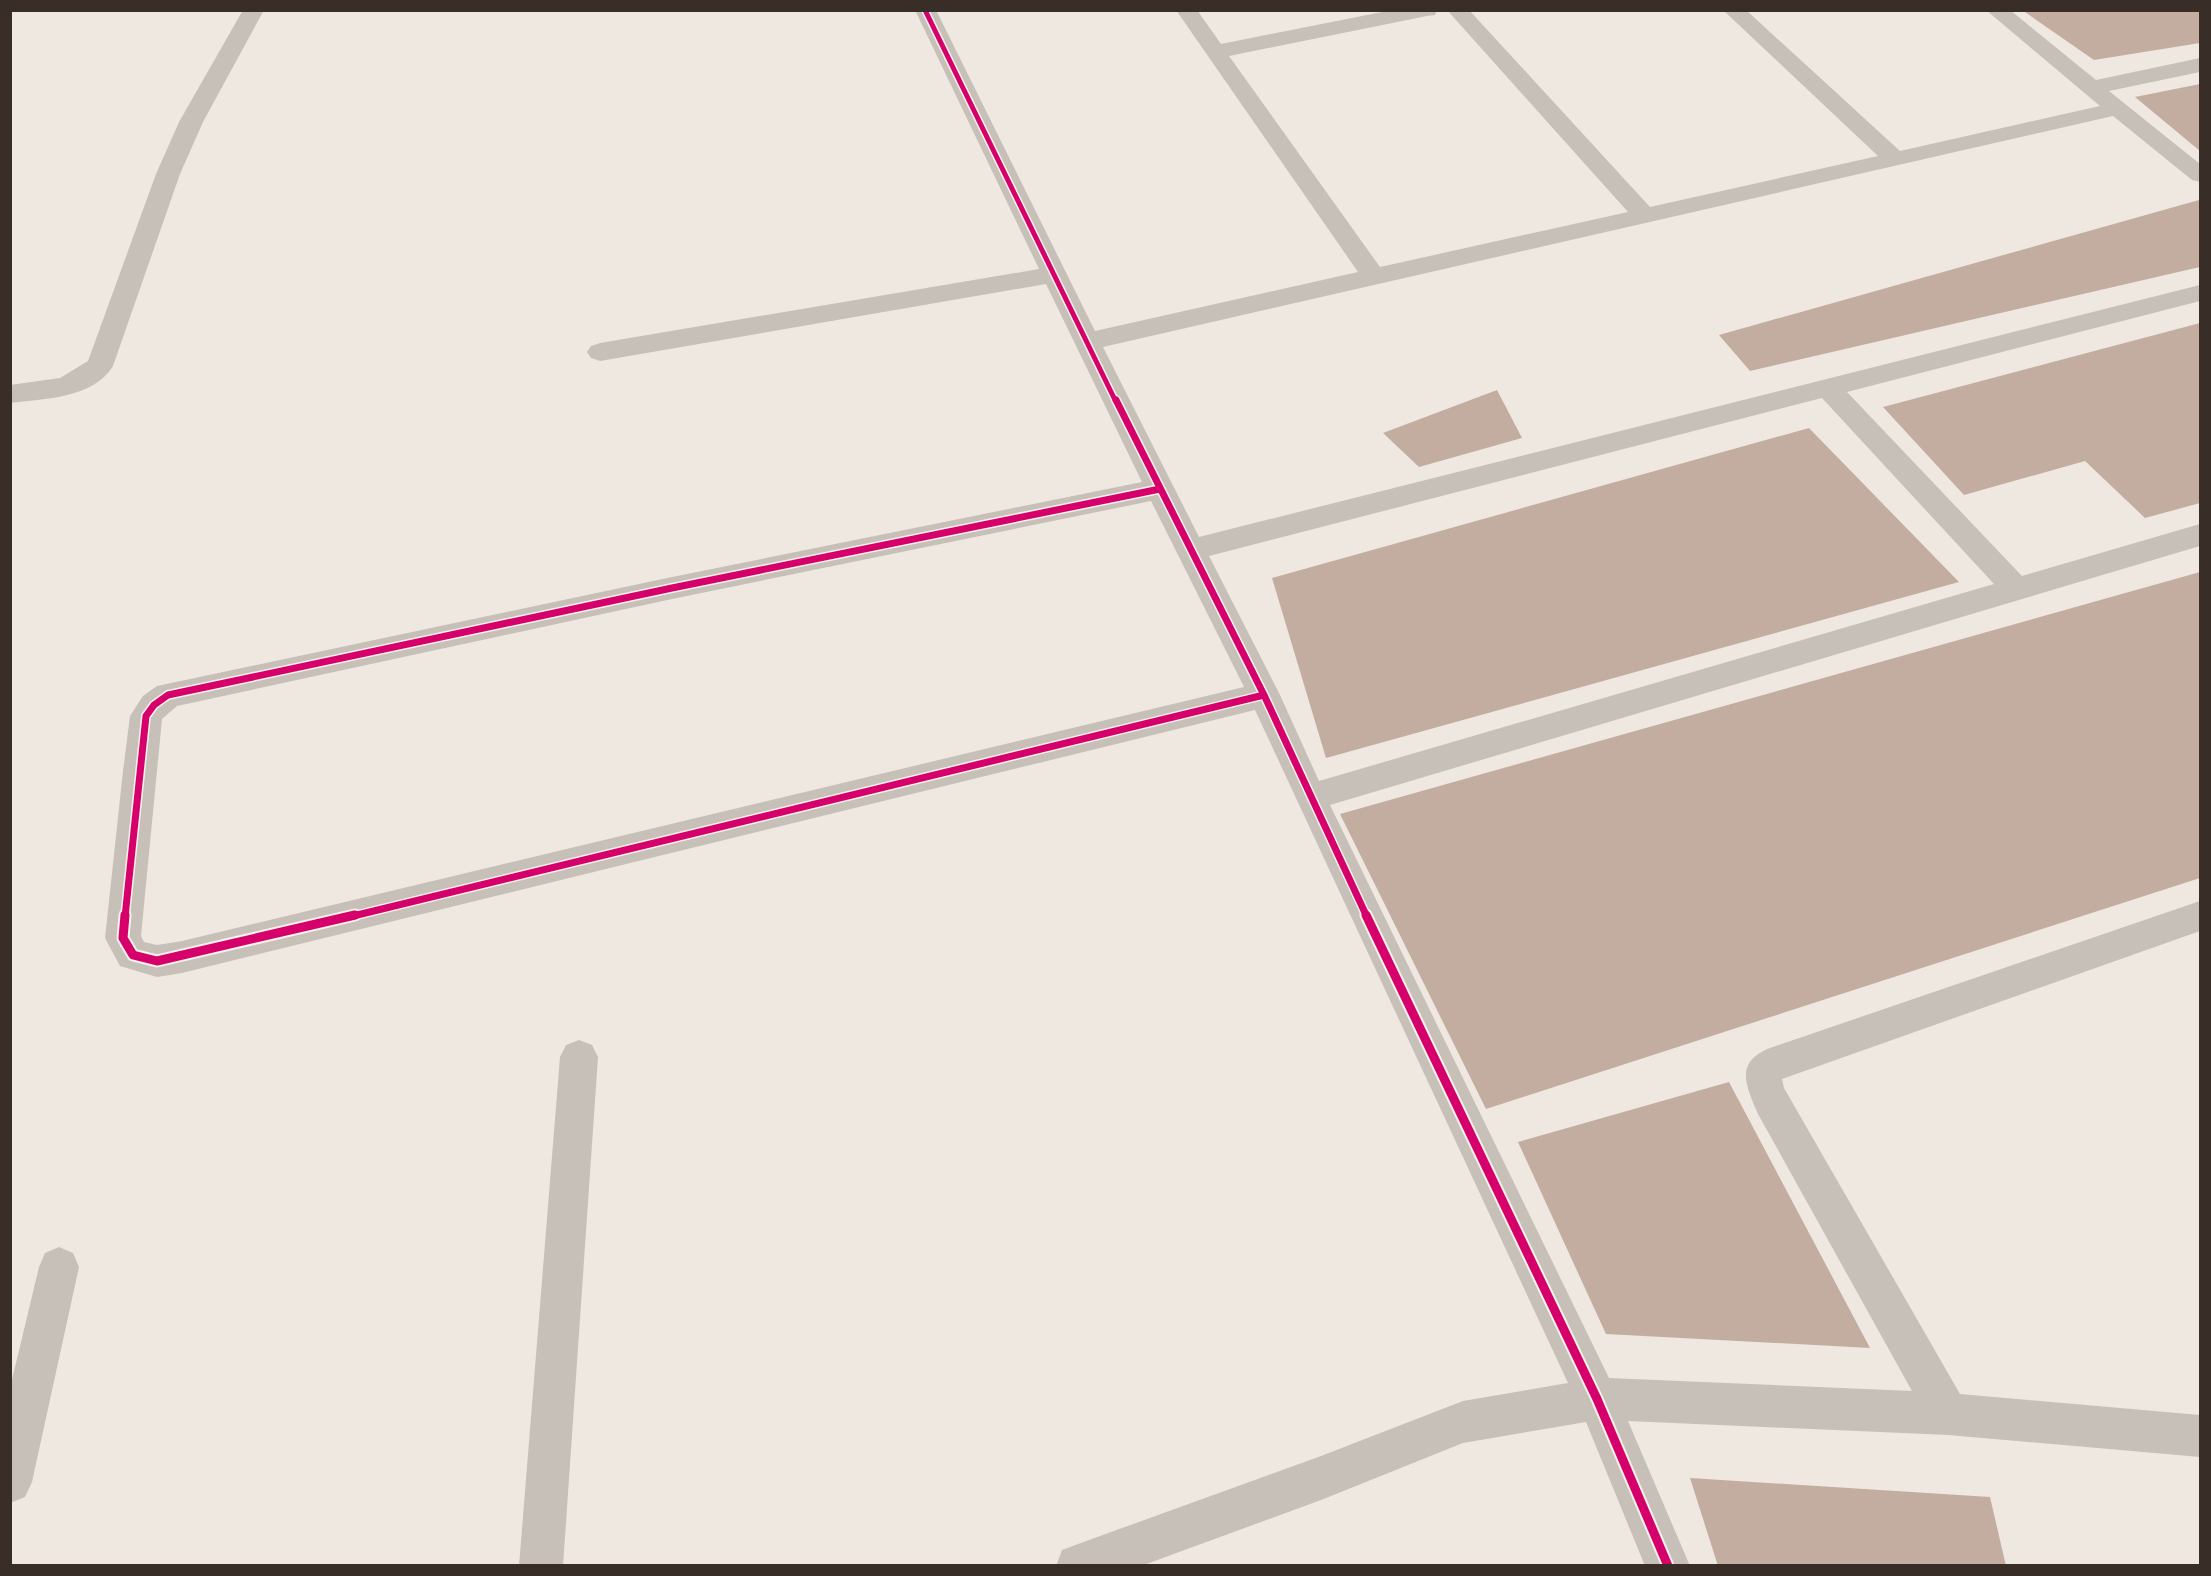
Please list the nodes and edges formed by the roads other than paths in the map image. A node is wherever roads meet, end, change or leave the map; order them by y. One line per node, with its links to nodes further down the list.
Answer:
1 (254, 10): 21 (street)
2 (925, 10): 15 (street)
3 (1186, 10): 8 (street)
4 (1427, 10): 8 (street)
5 (1457, 10): 14 (street)
6 (1733, 10): 12 (street)
7 (1996, 10): 10 (street)
8 (1215, 52): 16 (street)
9 (2200, 65): 10 (street)
10 (2094, 87): 11 (street)
11 (2120, 108): 12 (street); 13 (street)
12 (1895, 159): 14 (street)
13 (2200, 175)
14 (1645, 216): 16 (street)
15 (1054, 275): 18 (street); 19 (street)
16 (1374, 277): 18 (street)
17 (2200, 292): 20 (street)
18 (1087, 342): 22 (street)
19 (600, 352)
20 (1827, 387): 24 (street); 25 (street)
21 (10, 394)
22 (1160, 489): 24 (street); 26 (street)
23 (2200, 535): 25 (street)
24 (1191, 550): 26 (street)
25 (2016, 589): 27 (street)
26 (1264, 695): 27 (street)
27 (1310, 797): 31 (street)
28 (2200, 916): 32 (street)
29 (579, 1057): 35 (street)
30 (59, 1267): 34 (street)
31 (1597, 1399): 32 (street); 36 (street); 37 (street)
32 (1948, 1414): 33 (street)
33 (2200, 1436)
34 (10, 1482)
35 (541, 1566)
36 (1078, 1566)
37 (1668, 1566)

